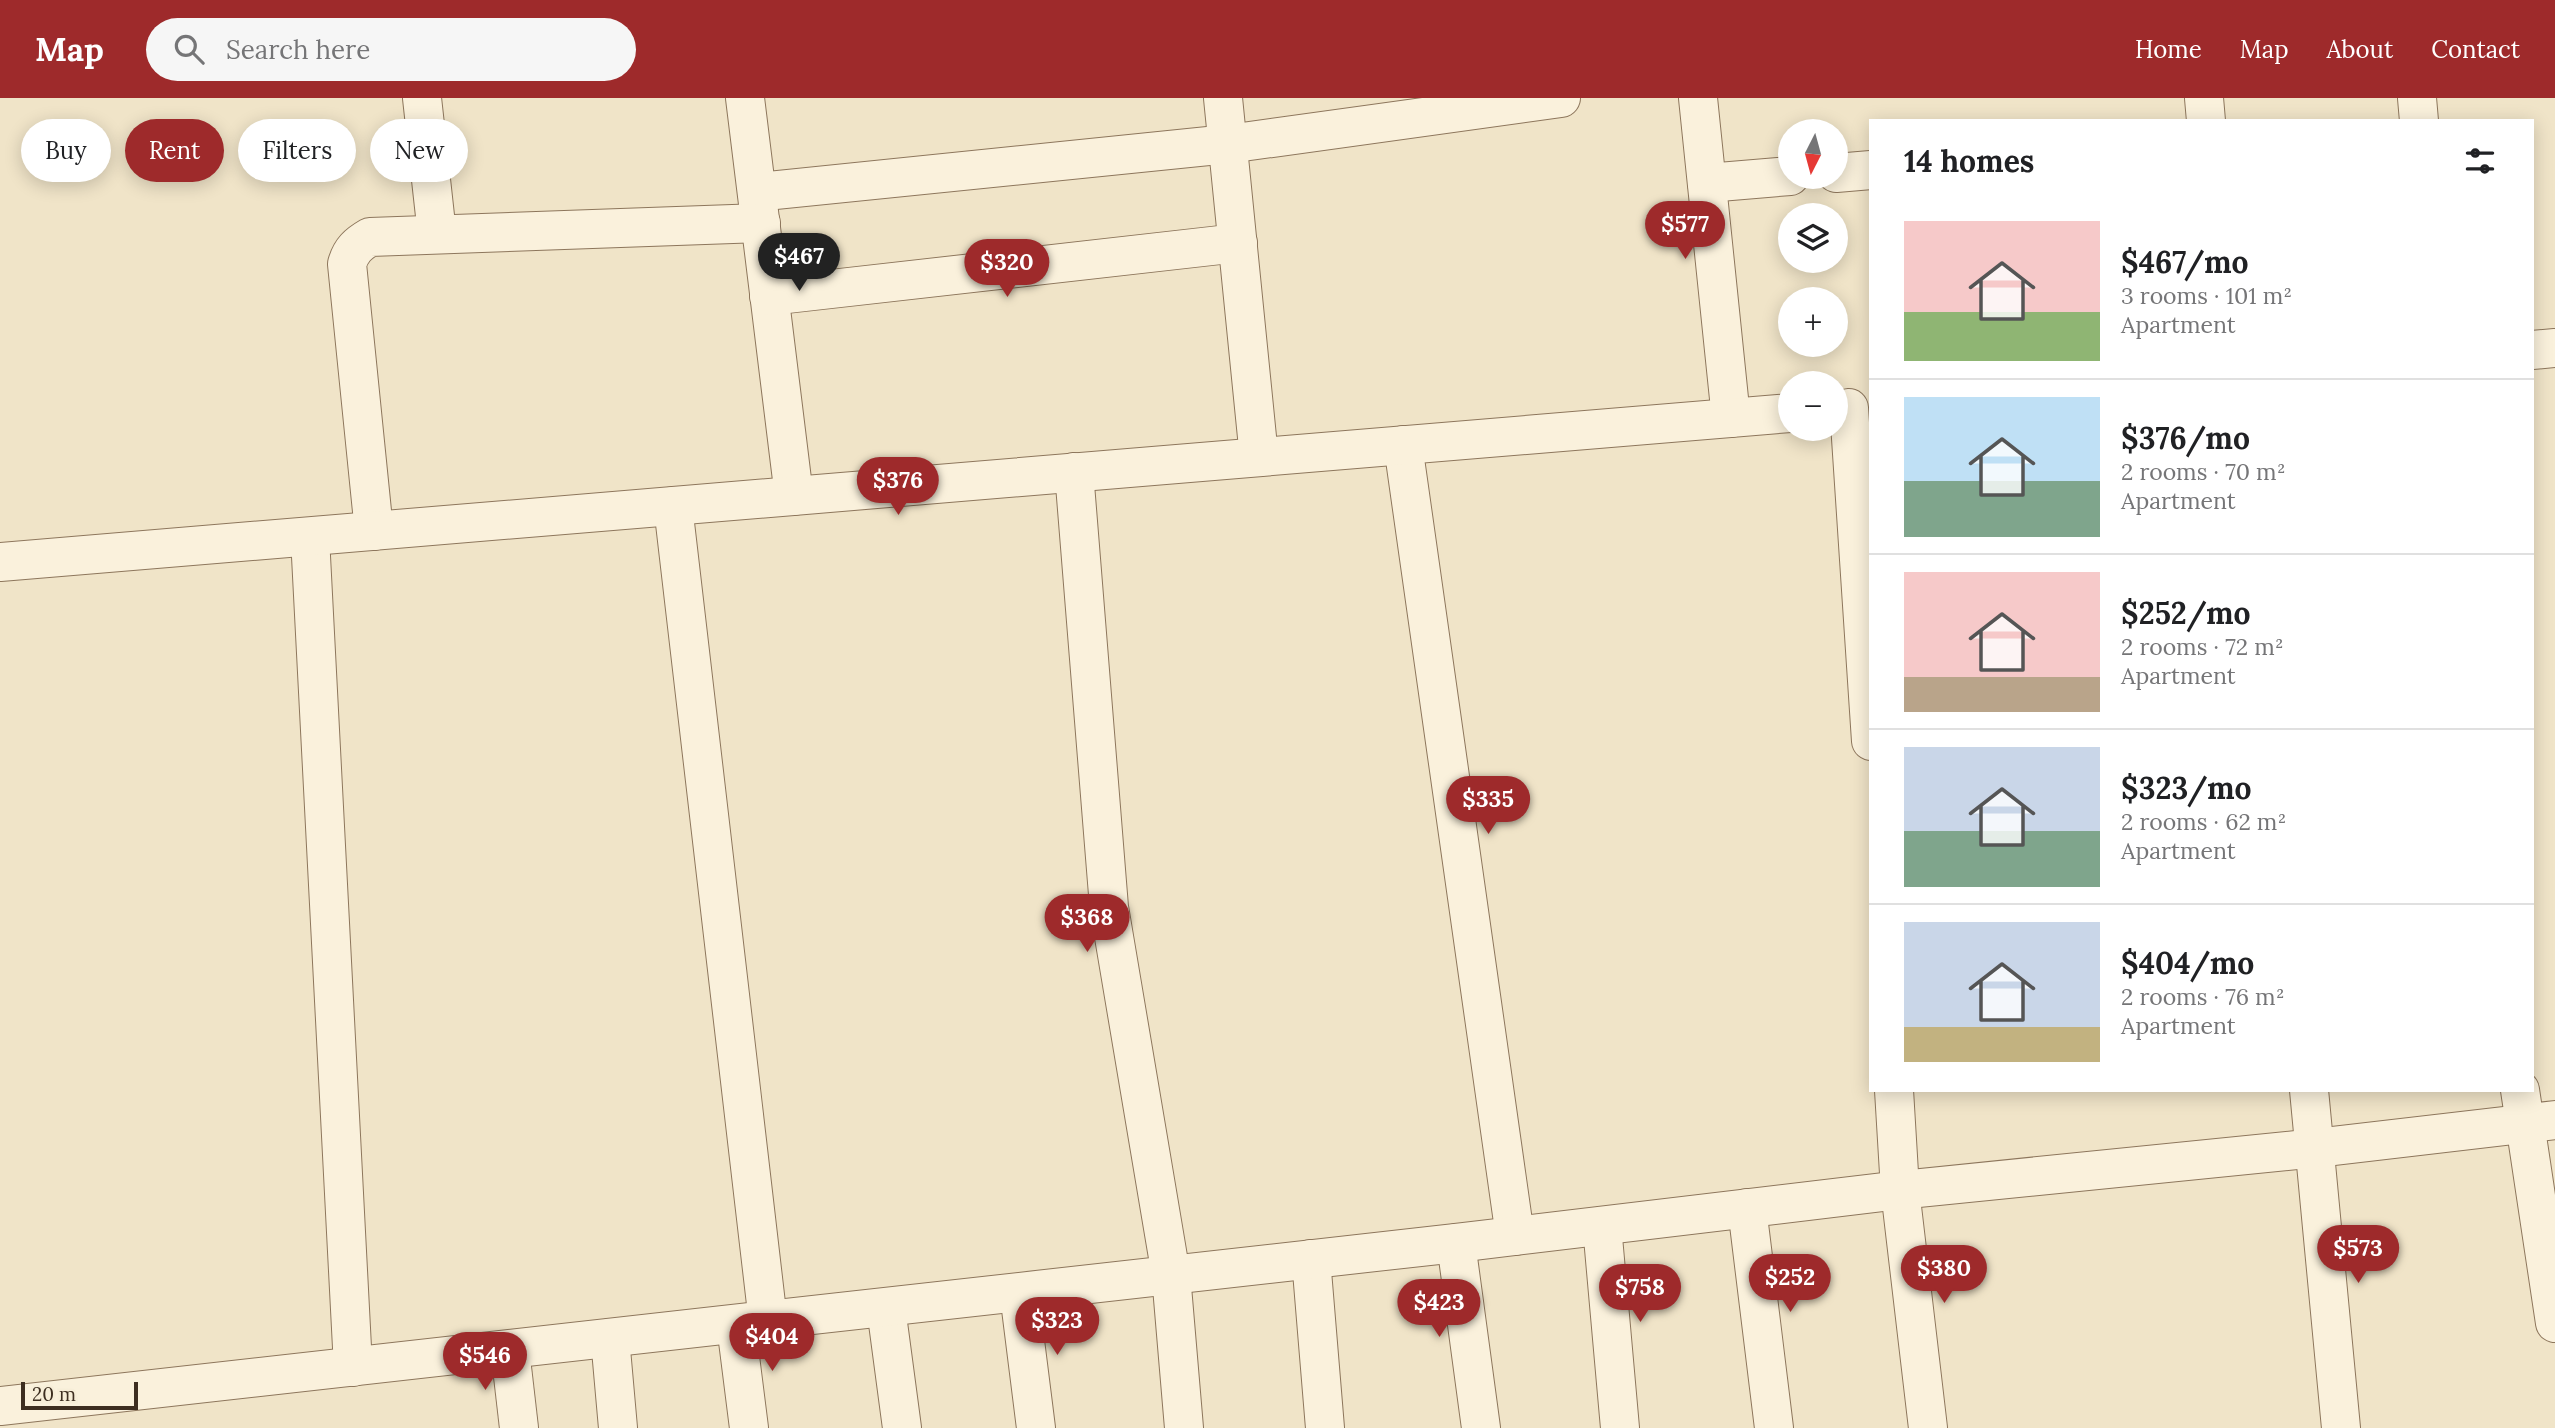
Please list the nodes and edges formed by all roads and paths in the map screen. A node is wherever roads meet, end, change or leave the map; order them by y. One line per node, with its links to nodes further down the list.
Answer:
1 (422, 98): 16 (street)
2 (745, 98): 15 (street)
3 (1223, 98): 10 (street)
4 (1561, 98): 10 (street)
5 (1698, 98): 14 (street)
6 (2204, 98): 8 (street)
7 (2417, 98): 9 (street)
8 (2206, 119)
9 (2419, 119)
10 (1228, 144): 15 (street); 17 (street)
11 (1869, 170): 12 (street)
12 (1848, 172)
13 (1778, 177): 14 (street)
14 (1707, 183): 23 (street)
15 (759, 207): 16 (street); 18 (street)
16 (437, 234): 29 (street)
17 (1238, 243): 18 (street); 25 (street)
18 (769, 296): 27 (street)
19 (2555, 348): 20 (street)
20 (2534, 350)
21 (1852, 407): 32 (street)
22 (1778, 414): 23 (street)
23 (1731, 418): 24 (street)
24 (1404, 445): 25 (street); 40 (street)
25 (1259, 457): 26 (street)
26 (1074, 472): 27 (street); 43 (street)
27 (794, 496): 28 (street)
28 (673, 506): 29 (street); 46 (street)
29 (374, 531): 30 (street)
30 (310, 537): 31 (street); 50 (street)
31 (0, 562)
32 (1869, 706)
33 (1894, 1092): 37 (street)
34 (2309, 1092): 36 (street)
35 (2533, 1111): 36 (street); 47 (street)
36 (2316, 1148): 37 (street); 64 (street)
37 (1900, 1190): 38 (street); 63 (street)
38 (1747, 1208): 39 (street); 62 (street)
39 (1602, 1226): 40 (street); 61 (street)
40 (1514, 1236): 41 (street)
41 (1456, 1243): 42 (street); 60 (street)
42 (1311, 1259): 43 (street); 59 (street)
43 (1171, 1275): 44 (street); 58 (street)
44 (1018, 1293): 45 (street); 57 (street)
45 (886, 1307): 46 (street); 56 (street)
46 (752, 1323): 48 (street); 55 (street)
47 (2555, 1323)
48 (610, 1338): 49 (street); 54 (street)
49 (510, 1350): 50 (street); 53 (street)
50 (353, 1367): 52 (street)
51 (0, 1406): 52 (street)
52 (47, 1415)
53 (519, 1428)
54 (618, 1428)
55 (749, 1428)
56 (902, 1428)
57 (1036, 1428)
58 (1184, 1428)
59 (1325, 1428)
60 (1481, 1428)
61 (1620, 1428)
62 (1774, 1428)
63 (1928, 1428)
64 (2341, 1428)

